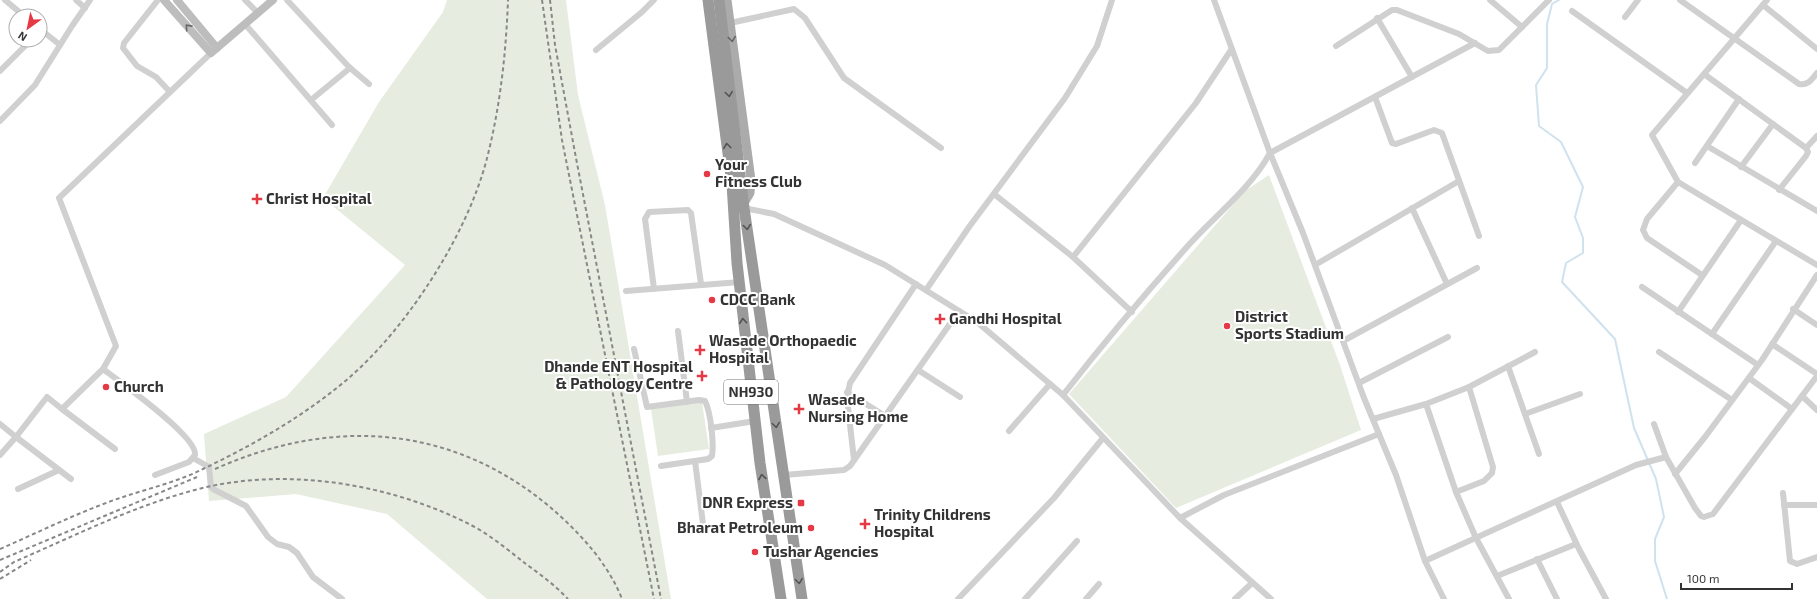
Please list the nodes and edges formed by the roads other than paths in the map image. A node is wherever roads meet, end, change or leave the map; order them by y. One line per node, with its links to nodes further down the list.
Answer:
1 (5, 0): 21 (street); 22 (street)
2 (76, 0): 23 (street)
3 (90, 0): 23 (street)
4 (158, 0): 47 (street)
5 (164, 0): 40 (street, one-way to 5)
6 (177, 0): 40 (street)
7 (245, 0): 25 (street)
8 (273, 0): 25 (street)
9 (287, 0): 41 (street)
10 (654, 0): 38 (street)
11 (708, 0): 79 (highway, NH930, one-way to 11)
12 (719, 0): 67 (highway, NH930, one-way to 67)
13 (727, 0): 28 (main road)
14 (1112, 0): 65 (street)
15 (1214, 0): 39 (street)
16 (1490, 0): 30 (street)
17 (1549, 0): 30 (street)
18 (1638, 0): 26 (street)
19 (1680, 0): 32 (street)
20 (1765, 2): 32 (street); 37 (street)
21 (0, 6)
22 (14, 8)
23 (85, 8): 34 (street)
24 (1572, 11): 48 (street)
25 (258, 13): 29 (street)
26 (1624, 17)
27 (1377, 18): 33 (street); 35 (street); 45 (street)
28 (730, 23): 57 (street); 67 (main road, one-way to 67)
29 (245, 24): 40 (street); 51 (street)
30 (1522, 26): 33 (street)
31 (48, 36): 34 (street)
32 (1734, 39): 43 (street); 44 (street)
33 (1475, 43): 45 (street)
34 (60, 45): 52 (street)
35 (1336, 46)
36 (23, 48): 42 (street)
37 (1817, 49)
38 (596, 50)
39 (1231, 50): 59 (street); 73 (street)
40 (214, 51): 47 (street)
41 (350, 68): 46 (street); 51 (street)
42 (0, 71)
43 (1817, 73)
44 (1704, 74): 48 (street); 50 (street)
45 (1412, 77): 49 (street)
46 (369, 84)
47 (170, 92): 102 (street)
48 (1687, 93): 63 (street)
49 (1375, 96): 59 (street); 62 (street)
50 (1739, 99): 54 (street); 56 (street)
51 (311, 100): 53 (street)
52 (0, 121)
53 (332, 124)
54 (1773, 124): 58 (street); 61 (street)
55 (1817, 136): 58 (street)
56 (1707, 146): 60 (street); 61 (street)
57 (941, 148)
58 (1806, 148): 64 (street)
59 (1270, 153): 74 (street); 89 (street)
60 (1695, 163)
61 (1741, 167): 64 (street)
62 (1459, 181): 68 (street); 71 (street)
63 (1678, 182): 70 (street); 77 (street)
64 (1780, 190): 69 (street)
65 (994, 194): 73 (street); 85 (street)
66 (1817, 203): 69 (street)
67 (744, 205): 81 (street); 142 (highway, NH930, one-way to 142)
68 (1412, 208): 74 (street); 82 (street)
69 (1815, 210)
70 (1741, 220): 72 (street); 77 (street)
71 (1479, 236)
72 (1776, 241): 75 (street); 93 (street)
73 (1073, 257): 89 (street)
74 (1315, 265): 95 (street)
75 (1817, 265)
76 (1477, 268): 82 (street)
77 (1702, 275): 90 (street)
78 (1817, 275): 87 (street)
79 (740, 282): 80 (street); 123 (highway, NH930, one-way to 79)
80 (701, 284): 84 (street); 84 (street)
81 (916, 284): 85 (street); 109 (street)
82 (1447, 284): 95 (street)
83 (1642, 287): 90 (street)
84 (654, 289): 86 (street)
85 (926, 290): 88 (street)
86 (626, 291)
87 (1793, 309): 91 (street); 96 (street)
88 (959, 311): 103 (street); 107 (street)
89 (1132, 312): 111 (street)
90 (1678, 312): 93 (street)
91 (1817, 325)
92 (678, 331): 115 (street)
93 (1712, 334): 100 (street)
94 (1448, 337): 106 (street)
95 (1343, 341): 106 (street)
96 (1772, 344): 100 (street); 104 (street)
97 (634, 349): 115 (street)
98 (1535, 352): 101 (street)
99 (1660, 352): 114 (street)
100 (1758, 365): 105 (street)
101 (1508, 366): 108 (street); 120 (street)
102 (103, 369): 117 (street); 135 (street)
103 (918, 370): 113 (street); 121 (street)
104 (1817, 375): 112 (street)
105 (1749, 378): 114 (street); 118 (street)
106 (1359, 383): 122 (street)
107 (1050, 384): 111 (street); 127 (street)
108 (1469, 387): 116 (street); 145 (street)
109 (847, 392): 121 (street); 136 (street)
110 (1580, 394): 120 (street)
111 (1063, 395): 130 (street)
112 (1802, 396): 118 (street); 119 (street)
113 (960, 397)
114 (1732, 400): 140 (street)
115 (687, 402): 126 (street)
116 (1426, 404): 122 (street); 145 (street)
117 (62, 409): 129 (street); 131 (street)
118 (1792, 409): 140 (street)
119 (1817, 410)
120 (1525, 414): 132 (street)
121 (885, 416): 136 (street)
122 (1373, 419): 128 (street)
123 (755, 421): 126 (street); 162 (highway, NH930, one-way to 123)
124 (0, 424): 129 (street)
125 (1654, 424): 134 (street)
126 (711, 428): 137 (street)
127 (1009, 432)
128 (1379, 434): 150 (street); 157 (street)
129 (16, 437): 133 (street); 139 (street)
130 (1103, 438): 150 (street); 164 (street)
131 (115, 449)
132 (1539, 454)
133 (0, 455)
134 (1666, 457): 140 (street); 147 (street)
135 (193, 458): 141 (street); 161 (street)
136 (854, 460): 142 (street)
137 (695, 461): 138 (street); 151 (street)
138 (661, 466)
139 (58, 470): 143 (street); 144 (street)
140 (1676, 474)
141 (155, 475)
142 (784, 475): 163 (highway, NH930, one-way to 163)
143 (71, 479)
144 (18, 489)
145 (1456, 492): 152 (street)
146 (1783, 493): 148 (street)
147 (1557, 502): 152 (street); 154 (street)
148 (1784, 505): 149 (street); 155 (street)
149 (1817, 505)
150 (1180, 518): 159 (street)
151 (704, 532)
152 (1476, 538): 157 (street); 158 (street)
153 (1077, 542): 165 (street)
154 (1576, 544): 156 (street); 172 (street)
155 (1817, 557)
156 (1537, 559): 158 (street); 171 (street)
157 (1425, 560): 169 (street)
158 (1497, 576): 170 (street)
159 (1252, 583): 167 (street); 168 (street)
160 (1099, 584): 166 (street)
161 (342, 599)
162 (781, 599)
163 (802, 599)
164 (958, 599)
165 (1026, 599)
166 (1086, 599)
167 (1235, 599)
168 (1271, 599)
169 (1444, 599)
170 (1509, 599)
171 (1557, 599)
172 (1606, 599)

